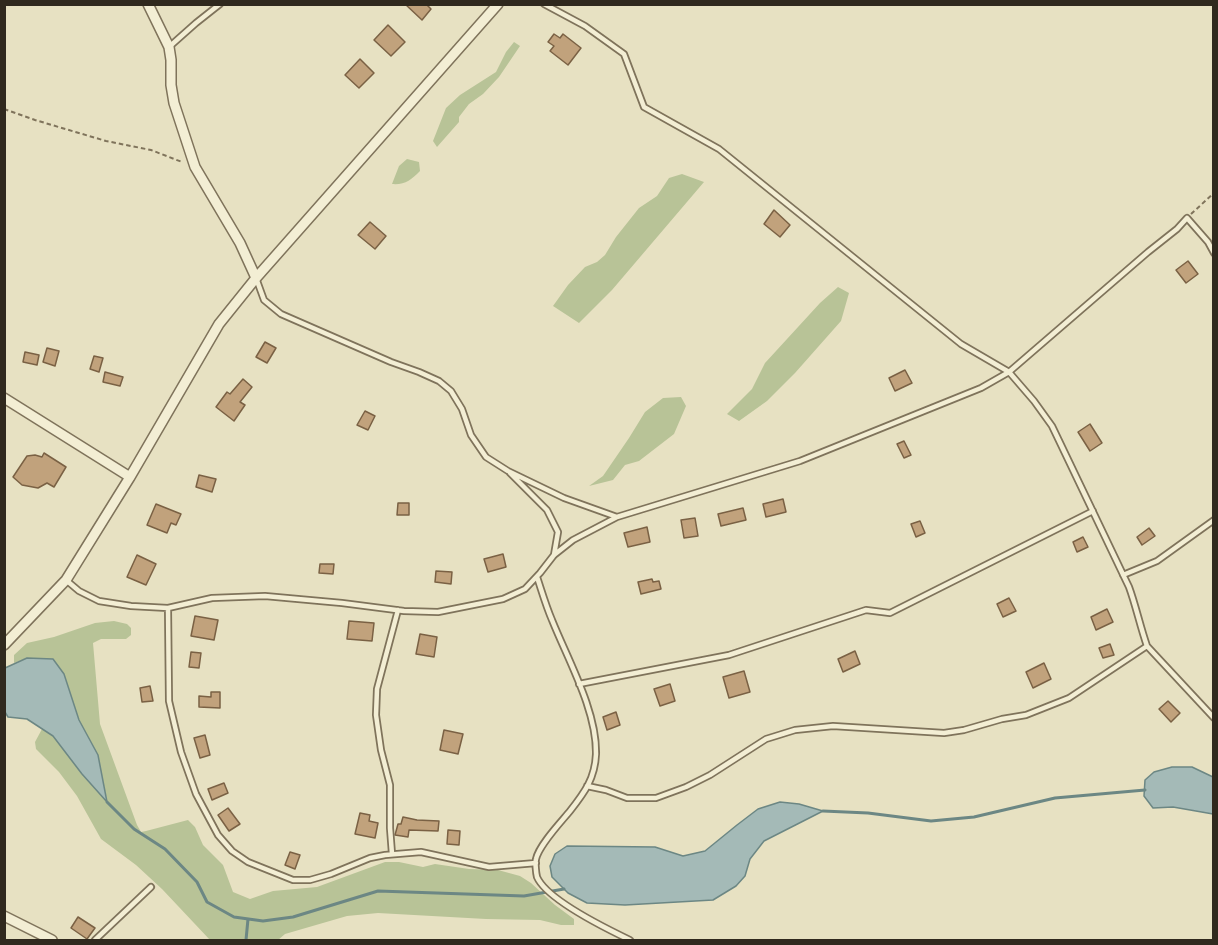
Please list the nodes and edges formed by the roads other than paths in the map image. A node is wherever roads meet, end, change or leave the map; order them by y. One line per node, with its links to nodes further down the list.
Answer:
1 (148, 4): 5 (street)
2 (220, 4): 5 (lane)
3 (498, 4): 7 (street)
4 (544, 4): 8 (lane)
5 (169, 47): 7 (street)
6 (1214, 253): 8 (lane)
7 (256, 278): 10 (lane); 11 (street)
8 (1009, 372): 12 (lane); 13 (lane)
9 (4, 398): 11 (street)
10 (508, 471): 13 (lane); 15 (lane)
11 (130, 477): 18 (street)
12 (1094, 511): 16 (lane); 23 (lane)
13 (617, 517): 15 (lane)
14 (1214, 520): 16 (lane)
15 (555, 555): 17 (lane)
16 (1123, 576): 22 (lane)
17 (537, 577): 20 (lane); 23 (lane)
18 (66, 580): 19 (lane); 21 (street)
19 (168, 608): 20 (lane); 26 (lane)
20 (398, 610): 26 (lane)
21 (4, 645)
22 (1147, 646): 24 (lane); 25 (lane)
23 (579, 684): 25 (lane)
24 (1214, 718)
25 (587, 786): 27 (lane)
26 (392, 854): 27 (lane)
27 (536, 863): 32 (lane)
28 (150, 887): 31 (lane)
29 (4, 916): 30 (street)
30 (52, 940)
31 (95, 940)
32 (630, 940)

